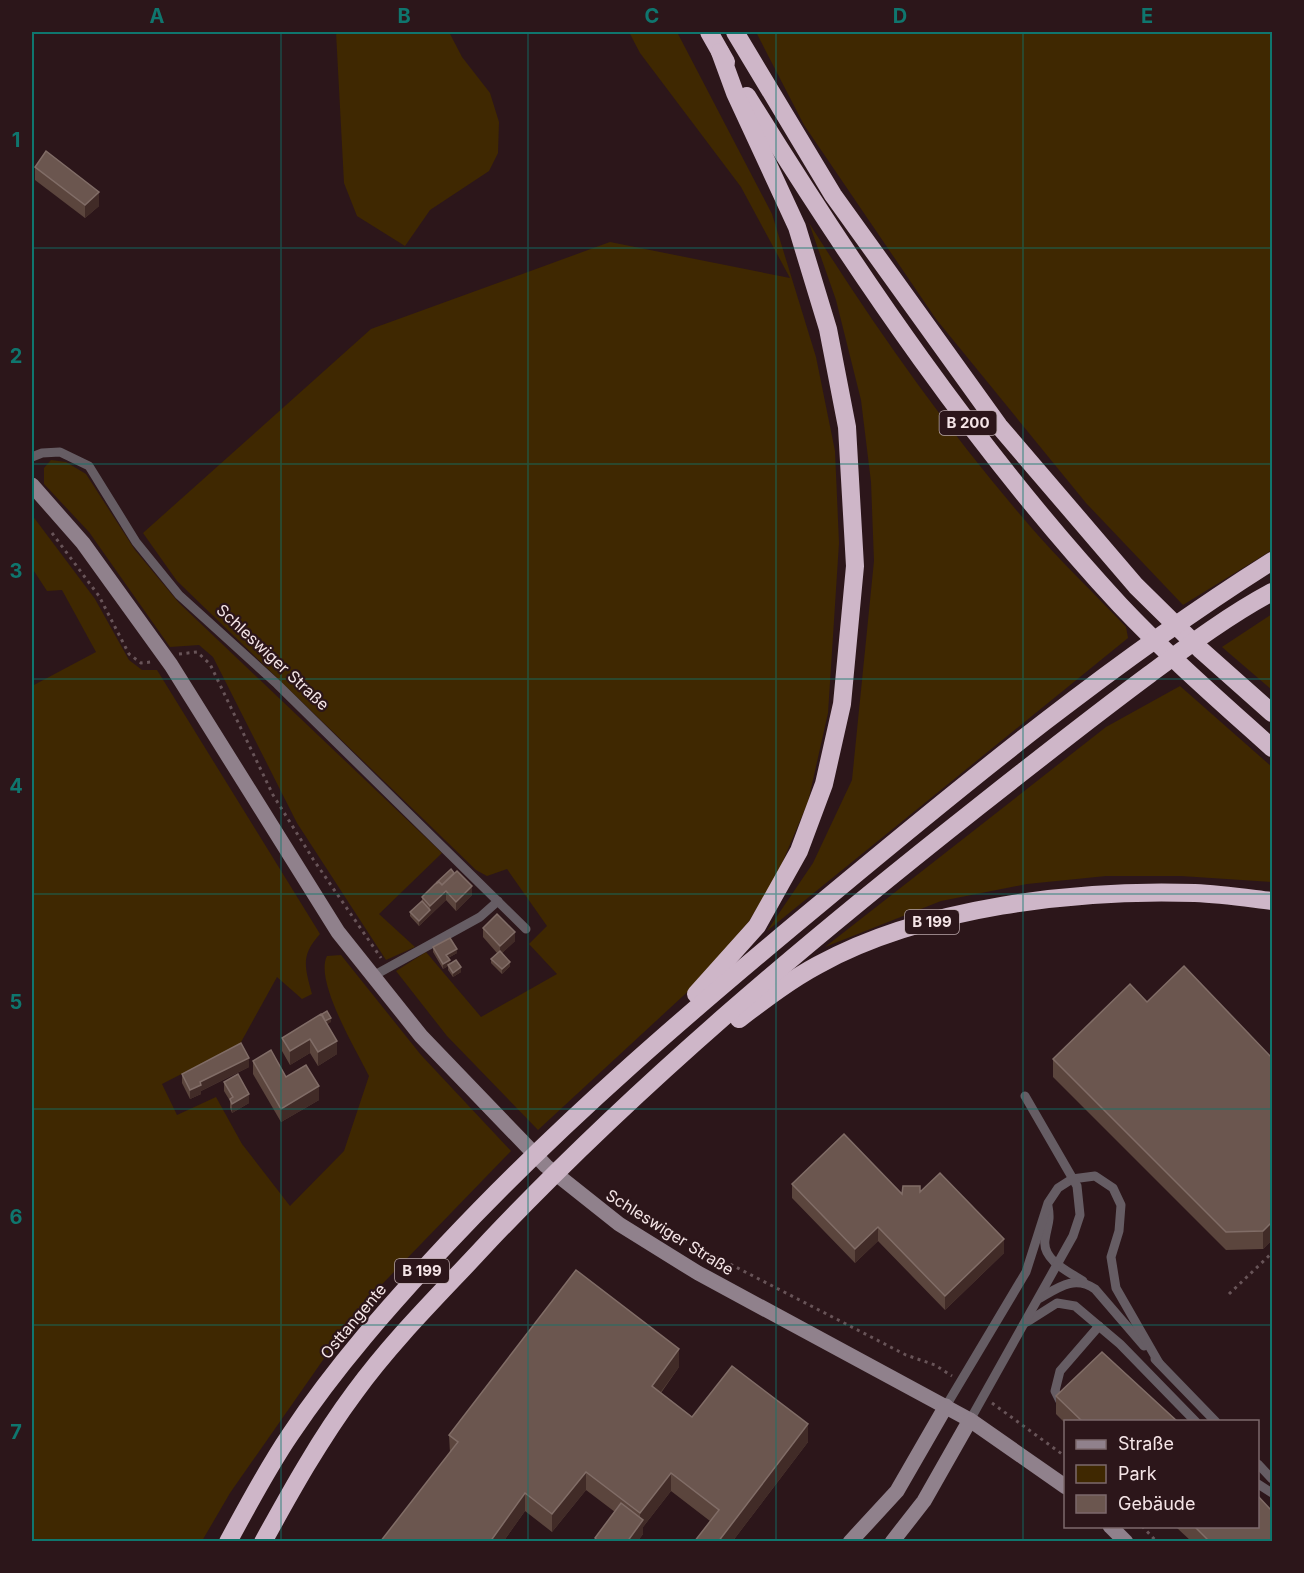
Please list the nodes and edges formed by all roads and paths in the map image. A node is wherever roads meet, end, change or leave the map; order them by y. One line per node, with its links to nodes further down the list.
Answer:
1 (709, 32): 3 (highway, B 200)
2 (735, 32): 11 (highway, B 200)
3 (720, 52): 12 (highway, B 200); 18 (highway)
4 (32, 457): 14 (lane, Schleswiger Straße)
5 (32, 484): 17 (main road, Schleswiger Straße)
6 (46, 524): 10 (path)
7 (1272, 561): 18 (highway, B 199)
8 (1272, 592): 19 (highway)
9 (177, 654): 16 (path)
10 (151, 662)
11 (1272, 713)
12 (1272, 748)
13 (1272, 900): 19 (highway, B 199)
14 (498, 901): 15 (lane, Schleswiger Straße); 16 (lane)
15 (526, 928)
16 (387, 968): 17 (lane)
17 (373, 976): 34 (main road, Schleswiger Straße)
18 (617, 1075): 47 (highway, Osttangente / B 199)
19 (639, 1093): 48 (highway, B 199)
20 (1025, 1096): 21 (lane)
21 (1072, 1179): 22 (lane); 25 (lane); 31 (lane)
22 (1048, 1203): 25 (lane); 32 (lane)
23 (633, 1214): 32 (path)
24 (1272, 1253): 27 (path)
25 (1057, 1264): 26 (lane); 28 (lane)
26 (1085, 1282): 28 (lane); 31 (lane)
27 (1229, 1294)
28 (1039, 1298): 29 (lane)
29 (1025, 1323): 30 (lane); 33 (lane)
30 (1099, 1326): 35 (lane); 37 (lane)
31 (1159, 1363): 38 (lane)
32 (961, 1382): 34 (lane)
33 (984, 1397): 36 (lane); 39 (path)
34 (946, 1406): 36 (main road, Schleswiger Straße); 49 (main road)
35 (1064, 1406)
36 (970, 1420): 43 (main road, Schleswiger Straße); 50 (main road)
37 (1194, 1420)
38 (1214, 1420)
39 (1064, 1456)
40 (1259, 1466): 41 (lane)
41 (1272, 1479)
42 (1259, 1485): 44 (lane)
43 (1064, 1486)
44 (1272, 1493)
45 (1111, 1528): 51 (main road)
46 (1143, 1528): 52 (path)
47 (228, 1542)
48 (262, 1542)
49 (850, 1542)
50 (891, 1542)
51 (1126, 1542)
52 (1157, 1542)

